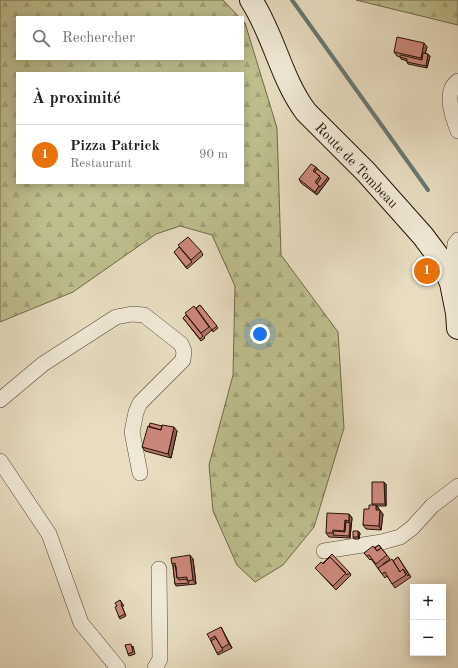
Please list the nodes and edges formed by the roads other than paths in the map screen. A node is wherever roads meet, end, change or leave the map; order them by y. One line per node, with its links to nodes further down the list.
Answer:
1 (252, 0): 5 (main road, Route de Tombeau)
2 (458, 81): 3 (street)
3 (458, 131)
4 (458, 240): 5 (street)
5 (451, 283): 6 (main road, Route de Tombeau)
6 (458, 328)
7 (0, 400): 9 (street)
8 (0, 461): 13 (street)
9 (140, 473)
10 (458, 486): 11 (street)
11 (324, 551)
12 (159, 569): 14 (street)
13 (118, 668)
14 (155, 668)

